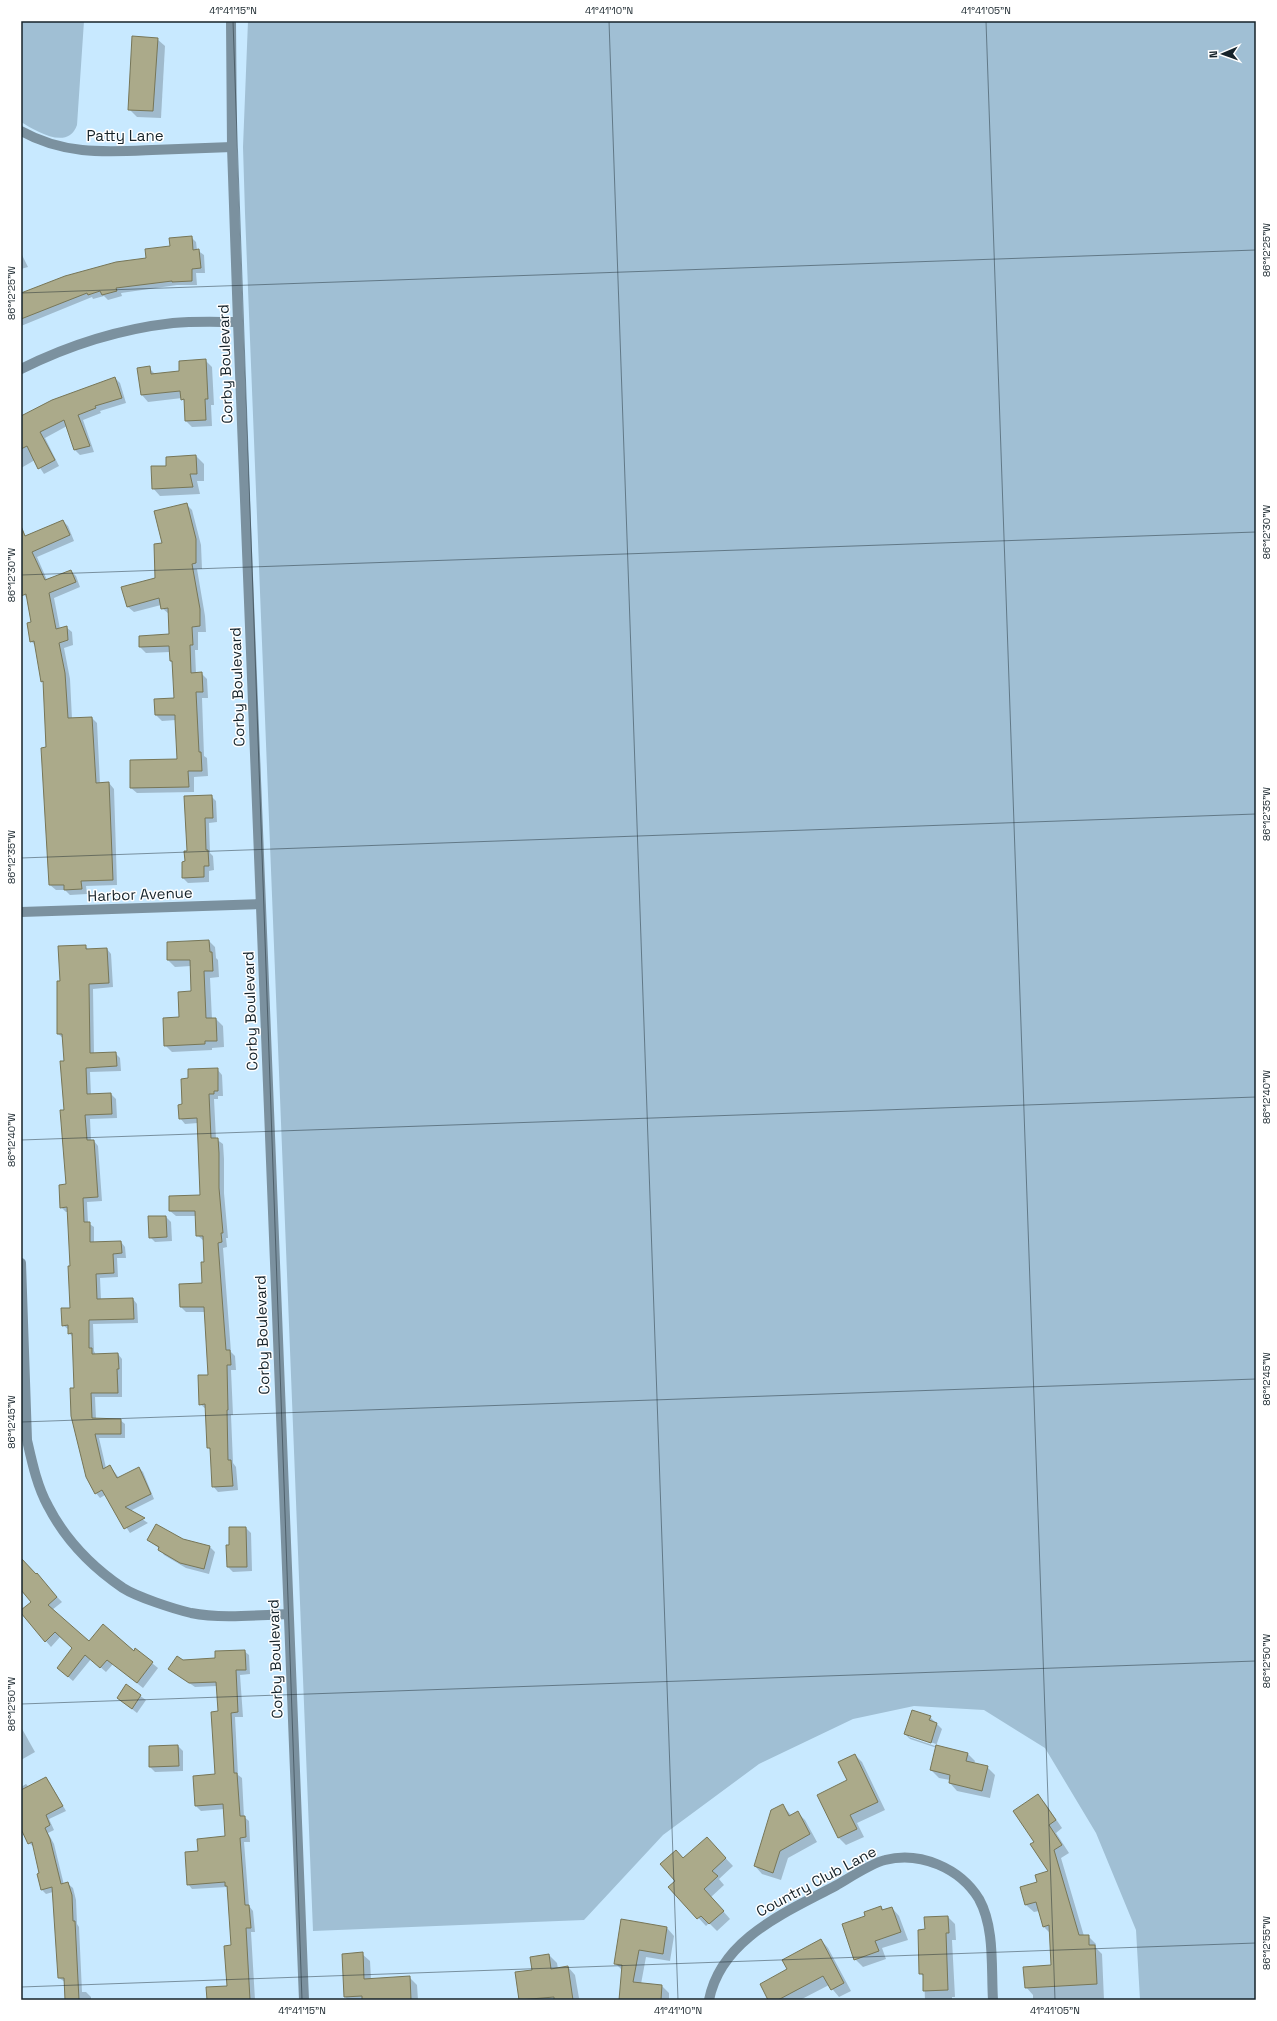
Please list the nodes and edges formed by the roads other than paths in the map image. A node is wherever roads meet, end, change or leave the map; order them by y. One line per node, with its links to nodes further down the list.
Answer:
1 (231, 21): 3 (street, Corby Boulevard)
2 (21, 131): 3 (street, Patty Lane)
3 (232, 147): 4 (street, Corby Boulevard)
4 (238, 322): 5 (street); 6 (street, Corby Boulevard)
5 (21, 369)
6 (260, 904): 7 (street, Harbor Avenue); 10 (street, Corby Boulevard)
7 (21, 912)
8 (21, 1263): 9 (street)
9 (25, 1450): 10 (street)
10 (288, 1614): 11 (street, Corby Boulevard)
11 (304, 2000)
12 (709, 2000): 13 (street, Country Club Lane)
13 (993, 2000)

